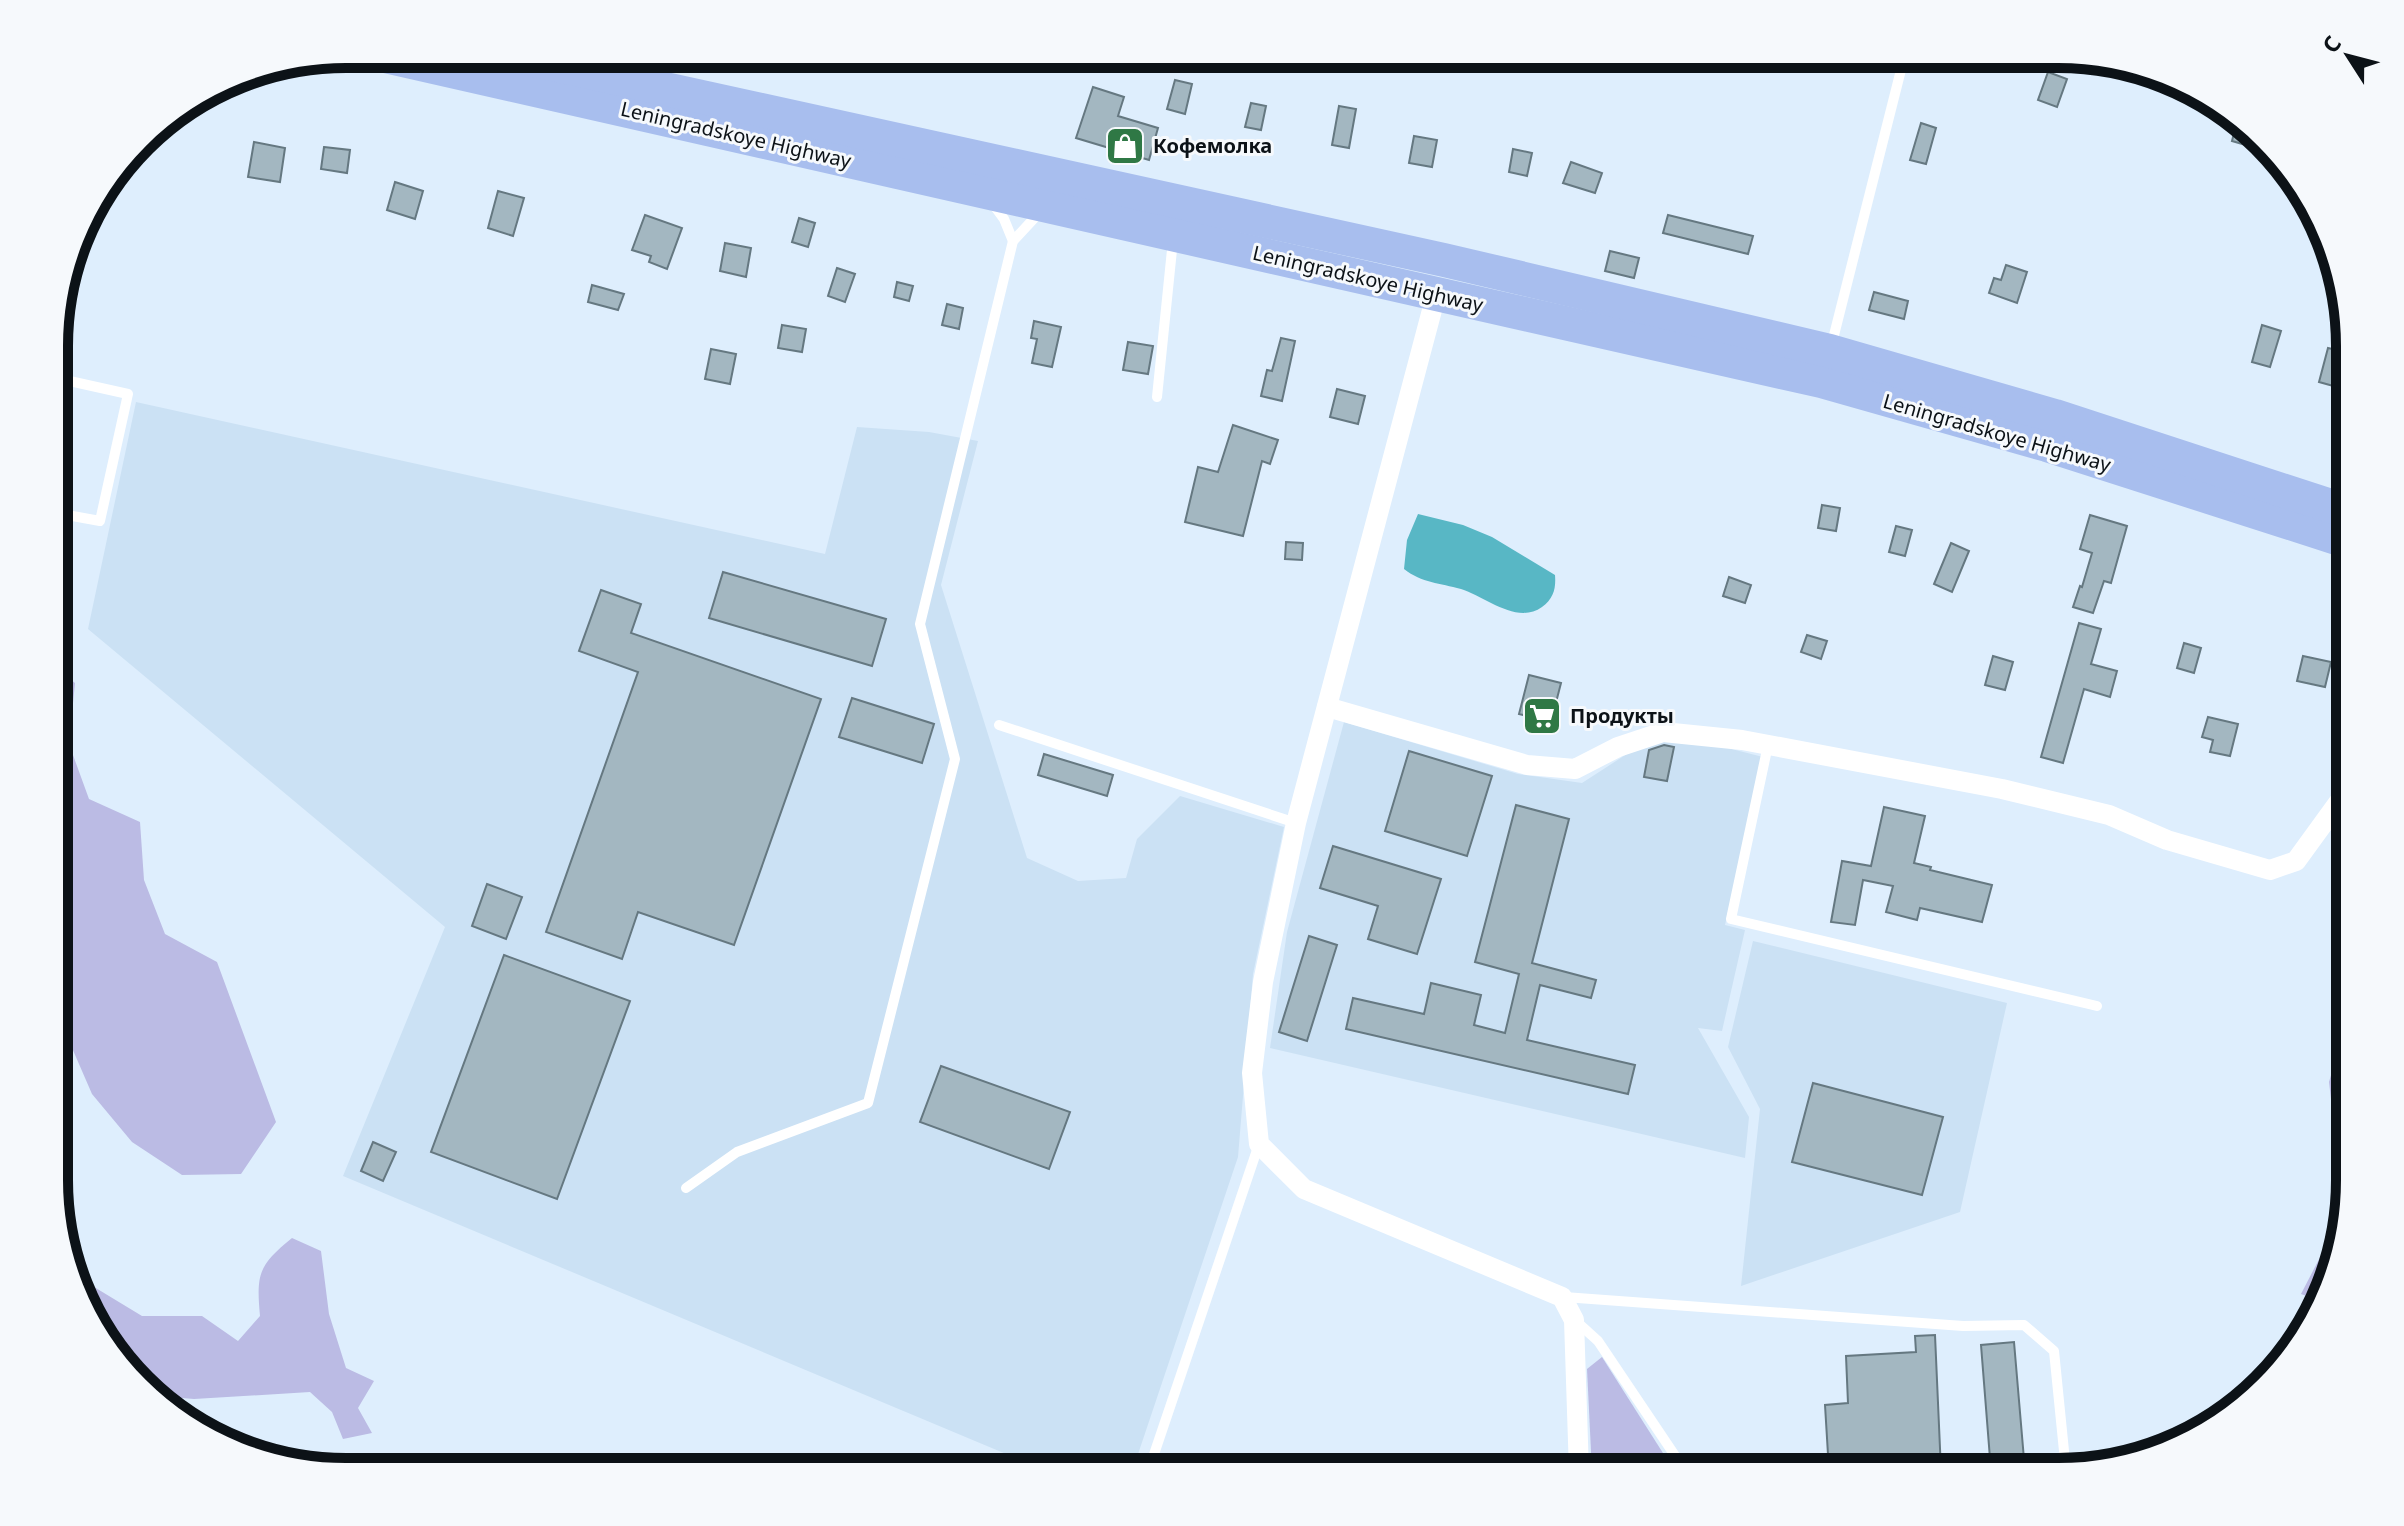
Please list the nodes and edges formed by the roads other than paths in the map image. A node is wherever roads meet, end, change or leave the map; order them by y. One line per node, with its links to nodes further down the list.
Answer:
1 (1901, 68): 9 (lane)
2 (443, 69): 4 (highway, Leningradskoye Highway)
3 (574, 69): 9 (highway, Leningradskoye Highway)
4 (978, 189): 5 (highway, Leningradskoye Highway); 7 (lane)
5 (1051, 206): 6 (highway, Leningradskoye Highway); 7 (lane)
6 (1174, 235): 8 (highway, Leningradskoye Highway); 11 (lane)
7 (1013, 241): 22 (lane)
8 (1436, 295): 14 (highway, Leningradskoye Highway); 15 (street)
9 (1830, 351): 12 (highway, Leningradskoye Highway)
10 (68, 381): 13 (lane)
11 (1157, 397)
12 (2335, 507)
13 (68, 515)
14 (2335, 538)
15 (1327, 707): 17 (street); 19 (street)
16 (999, 725): 19 (lane)
17 (1768, 745): 18 (street); 20 (lane)
18 (2335, 807)
19 (1296, 823): 21 (street)
20 (2097, 1006)
21 (1259, 1144): 23 (street); 28 (lane)
22 (686, 1188)
23 (1562, 1297): 24 (street); 27 (lane)
24 (1574, 1320): 25 (street); 26 (lane)
25 (1579, 1457)
26 (1676, 1457)
27 (2065, 1457)
28 (1153, 1458)

